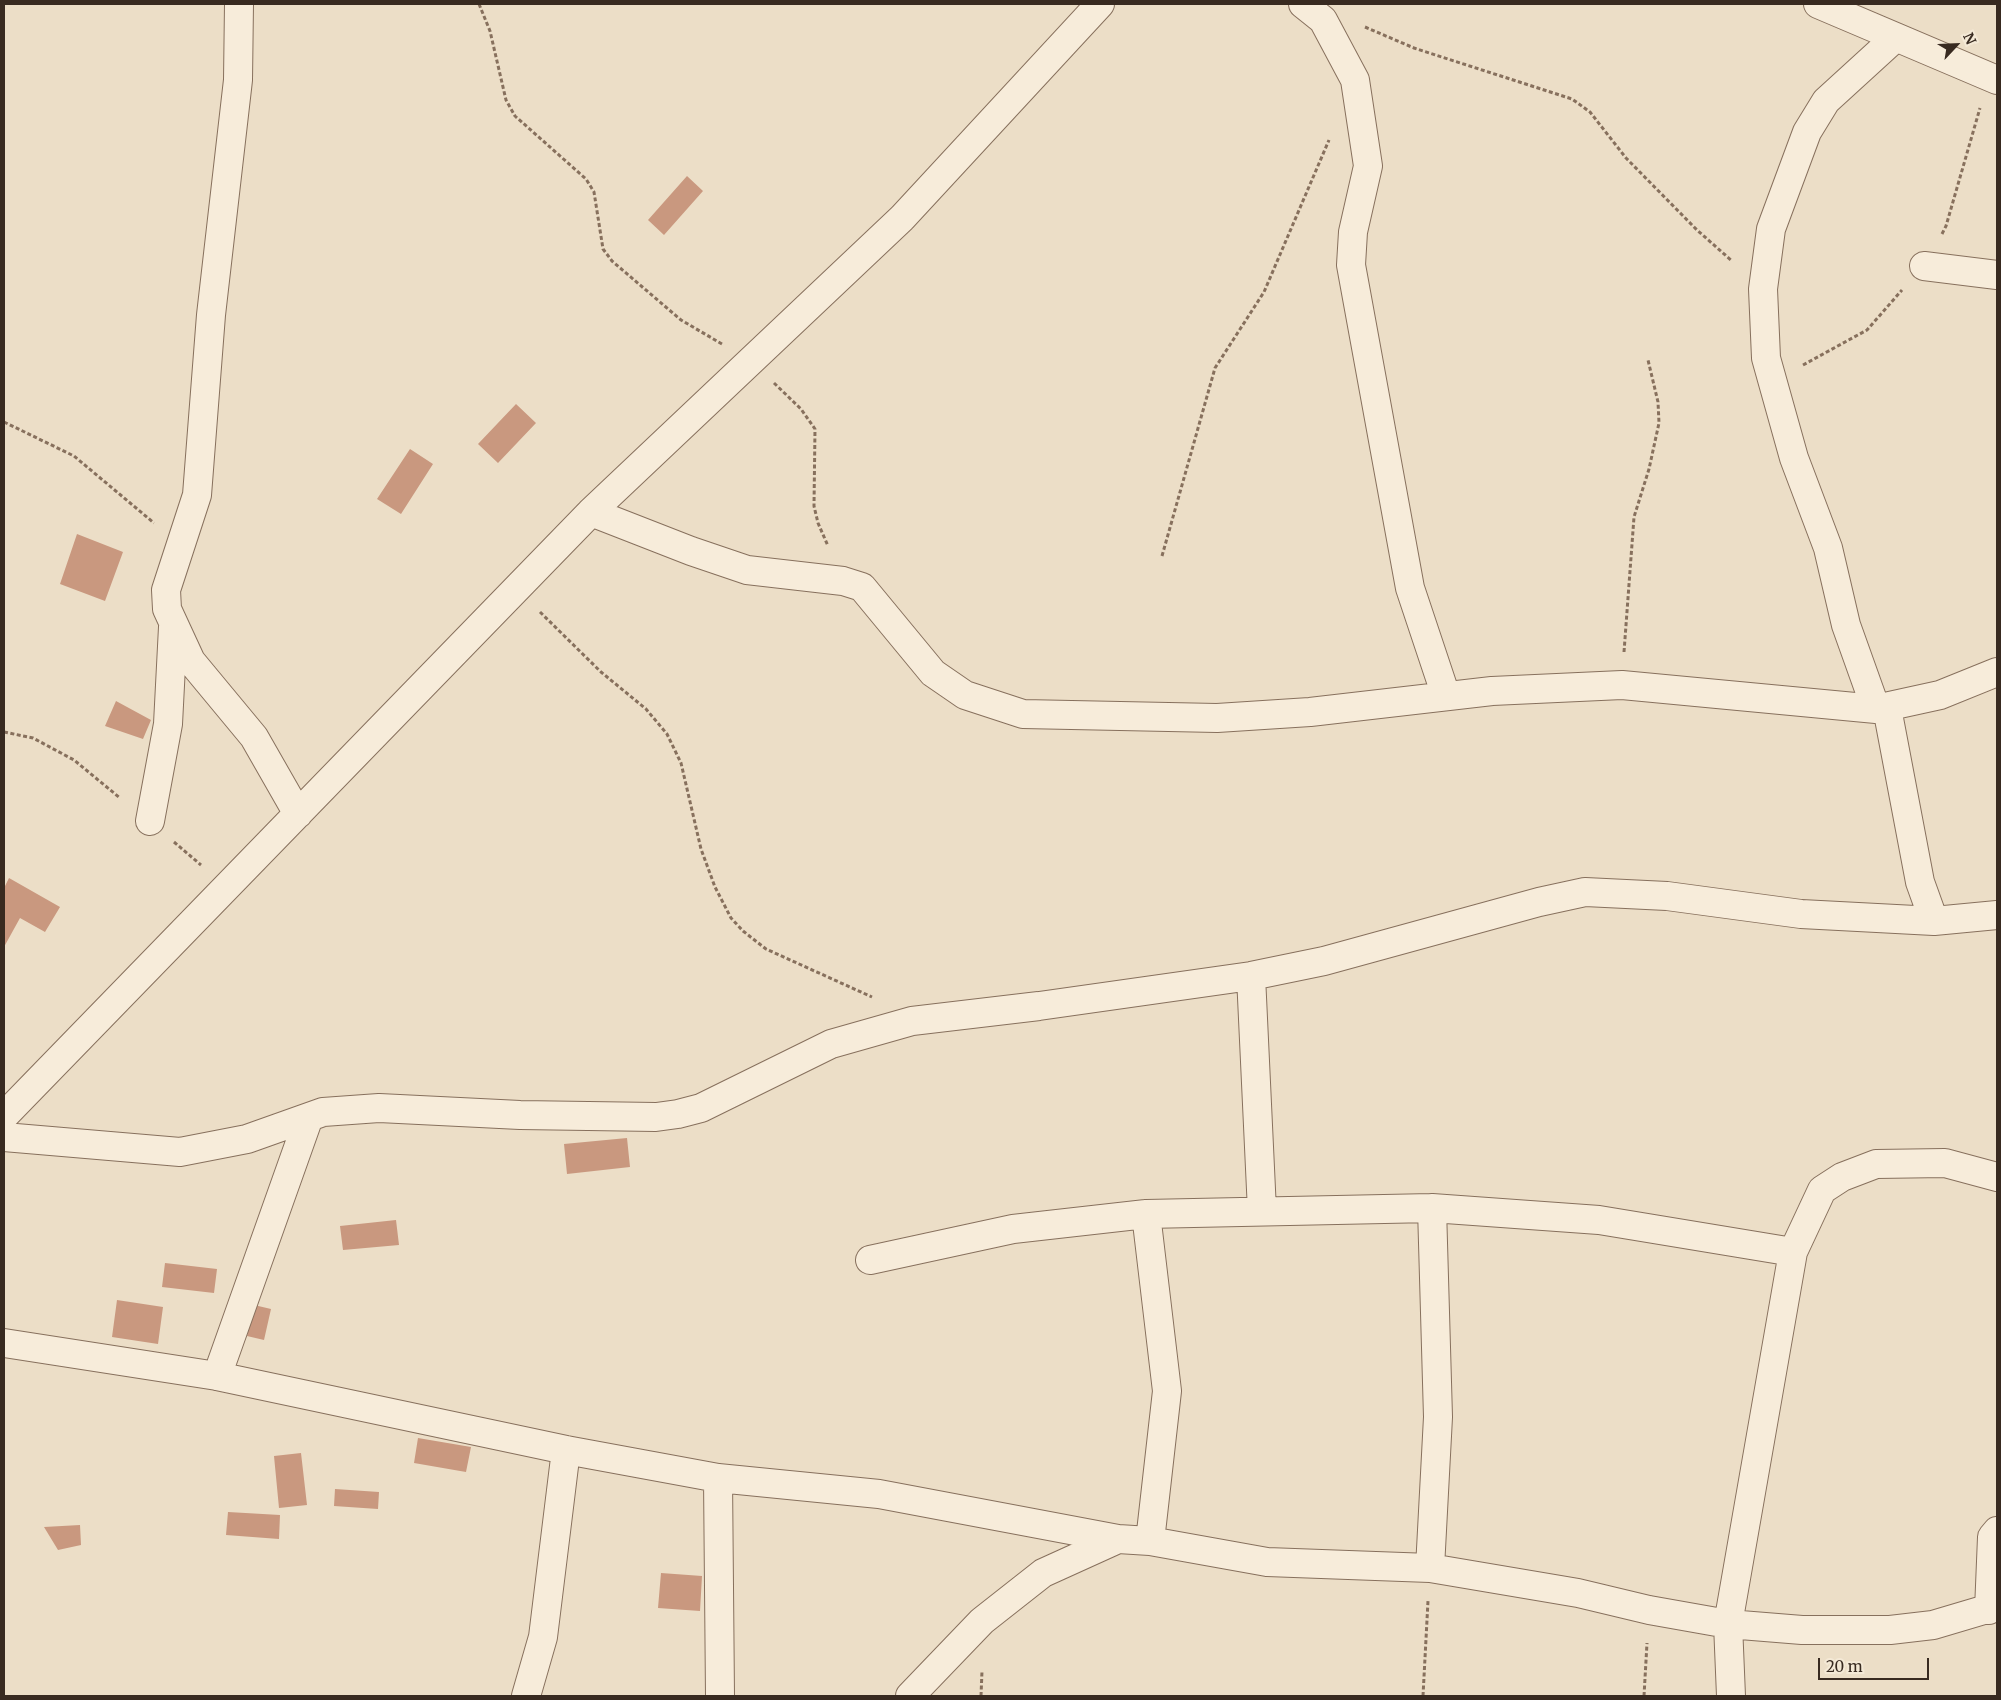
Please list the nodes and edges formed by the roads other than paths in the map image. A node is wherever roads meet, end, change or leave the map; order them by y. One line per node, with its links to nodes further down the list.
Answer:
1 (239, 4): 10 (street)
2 (1100, 4): 9 (street)
3 (1303, 4): 12 (street)
4 (1818, 4): 5 (street)
5 (1896, 38): 6 (street); 13 (street)
6 (1997, 80)
7 (1924, 266): 8 (street)
8 (1997, 275)
9 (591, 512): 12 (street); 14 (street)
10 (173, 625): 14 (street); 15 (street)
11 (1997, 672): 13 (street)
12 (1446, 696): 13 (street)
13 (1882, 708): 17 (street)
14 (298, 814): 19 (street)
15 (150, 821)
16 (1997, 915): 17 (street)
17 (1934, 921): 18 (street)
18 (1251, 976): 20 (street); 24 (street)
19 (4, 1116)
20 (310, 1117): 21 (street); 29 (street)
21 (4, 1137)
22 (1997, 1177): 26 (street)
23 (1432, 1208): 24 (street); 26 (street); 35 (street)
24 (1262, 1211): 25 (street)
25 (1146, 1214): 27 (street); 34 (street)
26 (1793, 1252): 37 (street)
27 (870, 1260)
28 (4, 1343): 29 (street)
29 (217, 1376): 30 (street)
30 (566, 1450): 31 (street); 38 (street)
31 (718, 1478): 33 (street); 39 (street)
32 (1997, 1531): 36 (street)
33 (1118, 1539): 34 (street); 40 (street)
34 (1150, 1541): 35 (street)
35 (1430, 1568): 37 (street)
36 (1993, 1608): 37 (street)
37 (1728, 1624): 41 (street)
38 (526, 1696)
39 (720, 1696)
40 (910, 1696)
41 (1731, 1696)

